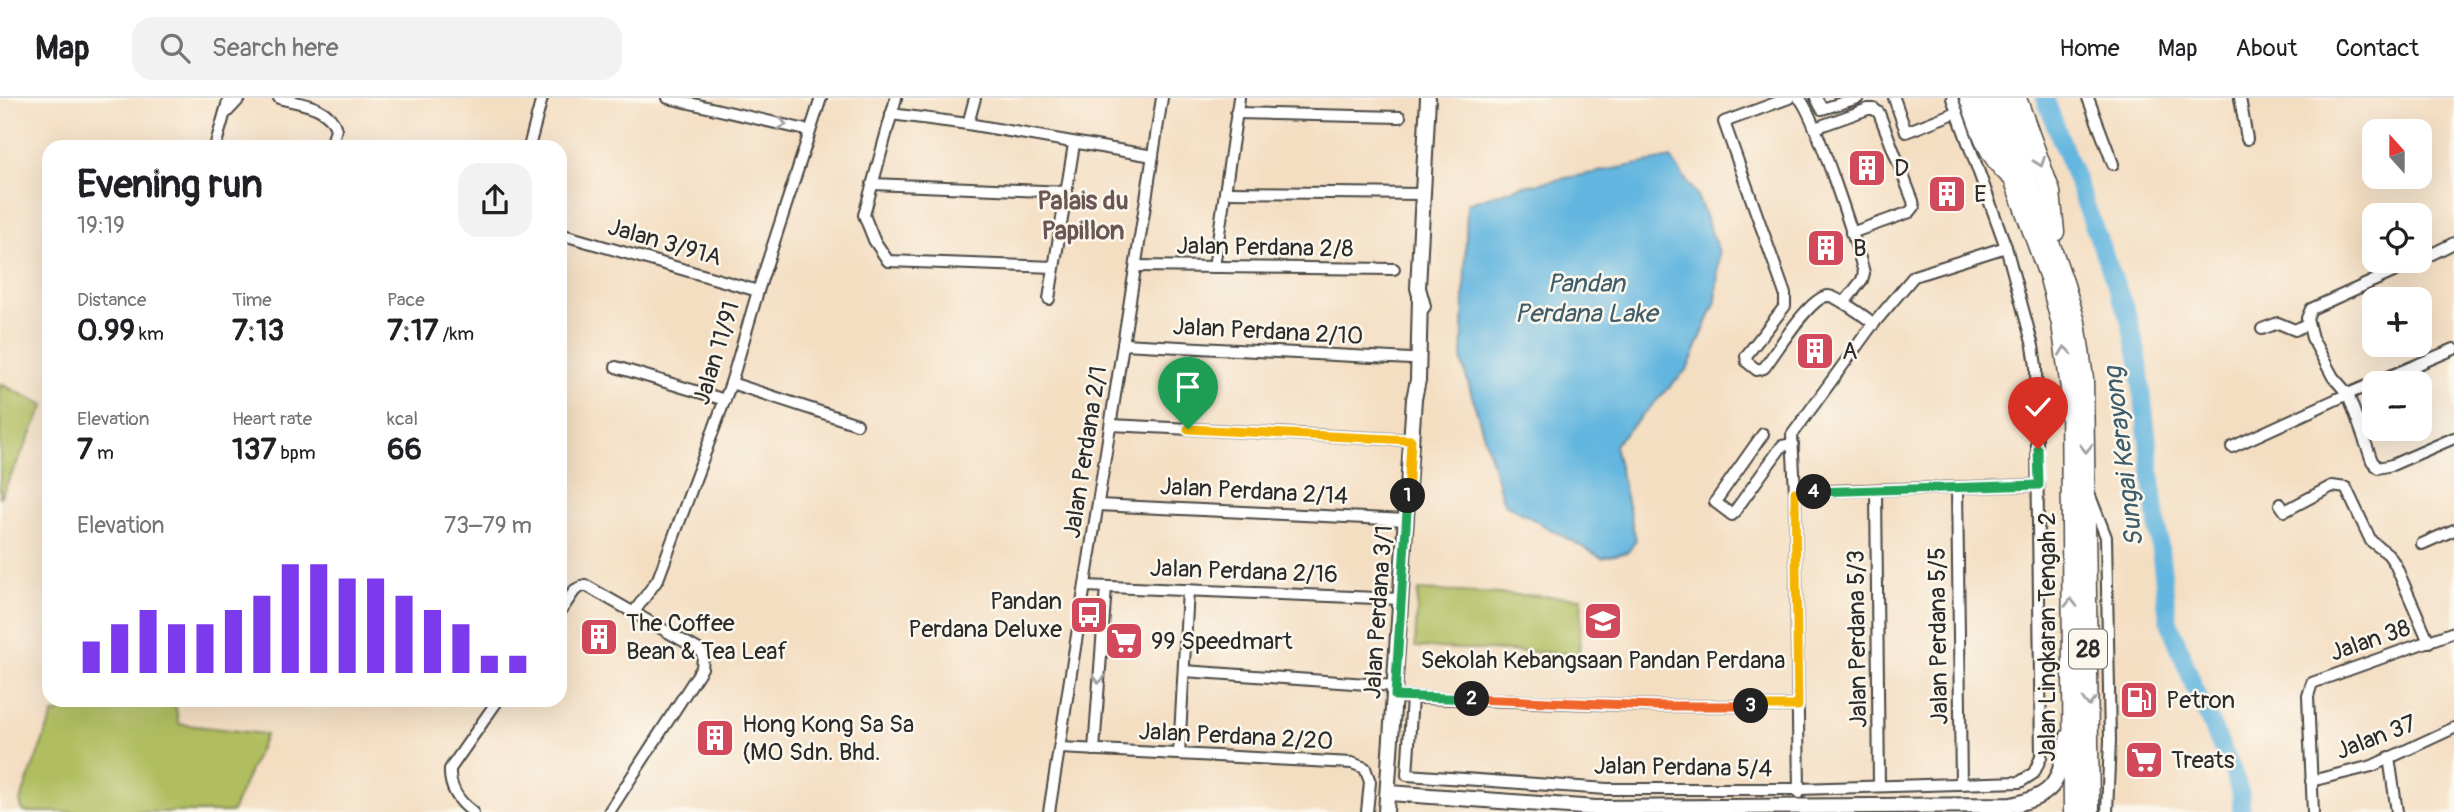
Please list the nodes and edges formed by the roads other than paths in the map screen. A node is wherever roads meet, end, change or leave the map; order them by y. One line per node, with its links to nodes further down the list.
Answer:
1 (229, 98): 26 (street)
2 (240, 98): 26 (street)
3 (279, 98): 34 (street)
4 (542, 98): 35 (street)
5 (668, 98): 31 (street, one-way to 31)
6 (821, 98): 31 (street, Jalan 11/91)
7 (896, 98): 27 (street)
8 (975, 98): 29 (street)
9 (1161, 98): 37 (street, Jalan Perdana 2/1)
10 (1239, 98): 25 (street)
11 (1428, 98): 43 (street, Jalan Perdana 3/1)
12 (1789, 98): 58 (street)
13 (1798, 98): 30 (street)
14 (1858, 98): 23 (street)
15 (1894, 98): 24 (street)
16 (1952, 98): 24 (street)
17 (1969, 98): 39 (highway)
18 (1984, 98): 39 (highway, Jalan Lingkaran Tengah 2 / 28)
19 (1999, 98): 49 (highway, Jalan Lingkaran Tengah 2 / 28)
20 (2017, 98): 49 (highway, one-way to 49)
21 (2088, 98): 38 (street)
22 (2240, 98): 32 (street)
23 (1817, 102)
24 (1957, 112): 47 (street)
25 (1236, 113): 28 (street); 42 (street)
26 (225, 114): 33 (street)
27 (891, 114): 29 (street); 40 (street)
28 (1400, 117)
29 (968, 124): 36 (street)
30 (1815, 128): 44 (street); 44 (street)
31 (810, 131): 55 (street, Jalan 11/91)
32 (2247, 139)
33 (217, 140)
34 (333, 140)
35 (531, 140)
36 (1074, 144): 37 (street); 41 (street)
37 (1153, 156): 50 (street, Jalan Perdana 2/1)
38 (2113, 164)
39 (2014, 180): 102 (highway, Jalan Lingkaran Tengah 2 / 28, one-way to 39)
40 (872, 184): 41 (street); 51 (street)
41 (1067, 192): 51 (street)
42 (1225, 192): 43 (street); 52 (street)
43 (1424, 194): 56 (street, Jalan Perdana 3/1)
44 (1851, 233): 58 (street)
45 (567, 236): 55 (street, Jalan 3/91A)
46 (2454, 243): 48 (street)
47 (2006, 247): 60 (street); 79 (street)
48 (2432, 254)
49 (2058, 261): 80 (highway, Jalan Lingkaran Tengah 2 / 28, one-way to 80)
50 (1136, 266): 52 (street, Jalan Perdana 2/8); 62 (street, Jalan Perdana 2/1)
51 (1055, 267): 57 (street)
52 (1214, 267): 53 (street, Jalan Perdana 2/8)
53 (1394, 269)
54 (2390, 273): 59 (street)
55 (758, 291): 66 (street, Jalan 11/91)
56 (1419, 292): 64 (street, Jalan Perdana 3/1); 67 (street, Jalan Perdana 3/1)
57 (1049, 299)
58 (1848, 307): 60 (street)
59 (2307, 319): 61 (street); 68 (street)
60 (1872, 326): 75 (street)
61 (2262, 329)
62 (1123, 344): 64 (street, Jalan Perdana 2/10); 71 (street, Jalan Perdana 2/1)
63 (2454, 349): 68 (street)
64 (1411, 359): 67 (street, Jalan Perdana 3/1)
65 (616, 367): 69 (street)
66 (731, 383): 69 (street, Jalan 11/91); 70 (street)
67 (1416, 387): 74 (street, Jalan Perdana 3/1)
68 (2348, 394): 73 (street); 76 (street)
69 (725, 400): 94 (street, Jalan 11/91)
70 (857, 424)
71 (1111, 425): 74 (street); 85 (street, Jalan Perdana 2/1)
72 (1763, 434): 77 (street)
73 (2454, 438)
74 (1411, 440): 86 (street, Jalan Perdana 3/1)
75 (1793, 444): 77 (street); 78 (street)
76 (2232, 447)
77 (1777, 452): 78 (street)
78 (1793, 456): 83 (street)
79 (2039, 485): 81 (street); 111 (street, Jalan Perdana 5/4)
80 (2086, 487): 104 (street); 109 (highway, Jalan Lingkaran Tengah 2 / 28, one-way to 109)
81 (1957, 488): 82 (street); 111 (street, Jalan Perdana 5/5)
82 (1876, 490): 83 (street); 112 (street, Jalan Perdana 5/3)
83 (1795, 492): 100 (street)
84 (2280, 504): 96 (street)
85 (1098, 505): 86 (street, Jalan Perdana 2/14); 89 (street, Jalan Perdana 2/1)
86 (1407, 520): 92 (street, Jalan Perdana 3/1)
87 (2454, 530): 88 (street)
88 (2422, 544)
89 (1085, 586): 90 (street, Jalan Perdana 2/16); 105 (street, Jalan Perdana 2/1)
90 (1106, 587): 91 (street, Jalan Perdana 2/16); 106 (street, one-way to 106)
91 (1188, 590): 92 (street, Jalan Perdana 2/16); 97 (street)
92 (1401, 599): 98 (street, Jalan Perdana 3/1)
93 (567, 602): 94 (street)
94 (634, 612): 120 (street)
95 (2454, 632): 96 (street, Jalan 38)
96 (2429, 642): 110 (street, Jalan 38)
97 (1184, 671): 98 (street); 107 (street)
98 (1395, 691): 99 (street); 114 (street, Jalan Perdana 3/1)
99 (1412, 697): 100 (street); 113 (street, Jalan Perdana 5/4)
100 (1798, 706): 113 (street)
101 (493, 707): 119 (street)
102 (2072, 720): 115 (street); 125 (highway, Jalan Lingkaran Tengah 2 / 28)
103 (2454, 728): 108 (street, Jalan 37)
104 (2110, 740): 109 (street); 127 (street)
105 (1060, 748): 106 (street, Jalan Perdana 2/20); 121 (street, Jalan Perdana 2/1)
106 (1094, 750): 107 (street, Jalan Perdana 2/20)
107 (1179, 754): 122 (street, Jalan Perdana 2/20)
108 (2389, 757): 110 (street, Jalan 37); 129 (street)
109 (2090, 774): 126 (highway, Jalan Lingkaran Tengah 2 / 28)
110 (2311, 781): 128 (street)
111 (1961, 784): 112 (street, Jalan Perdana 5/4)
112 (1879, 786): 113 (street, Jalan Perdana 5/4)
113 (1799, 789): 116 (street)
114 (1389, 793): 117 (street); 123 (street, Jalan Perdana 3/1)
115 (2011, 805): 116 (street); 124 (street)
116 (1799, 807): 118 (street)
117 (1577, 809): 118 (street)
118 (1604, 810)
119 (474, 812)
120 (609, 812)
121 (1049, 812)
122 (1367, 812)
123 (1386, 812)
124 (2032, 812)
125 (2073, 812)
126 (2090, 812)
127 (2107, 812)
128 (2313, 812)
129 (2397, 812)

